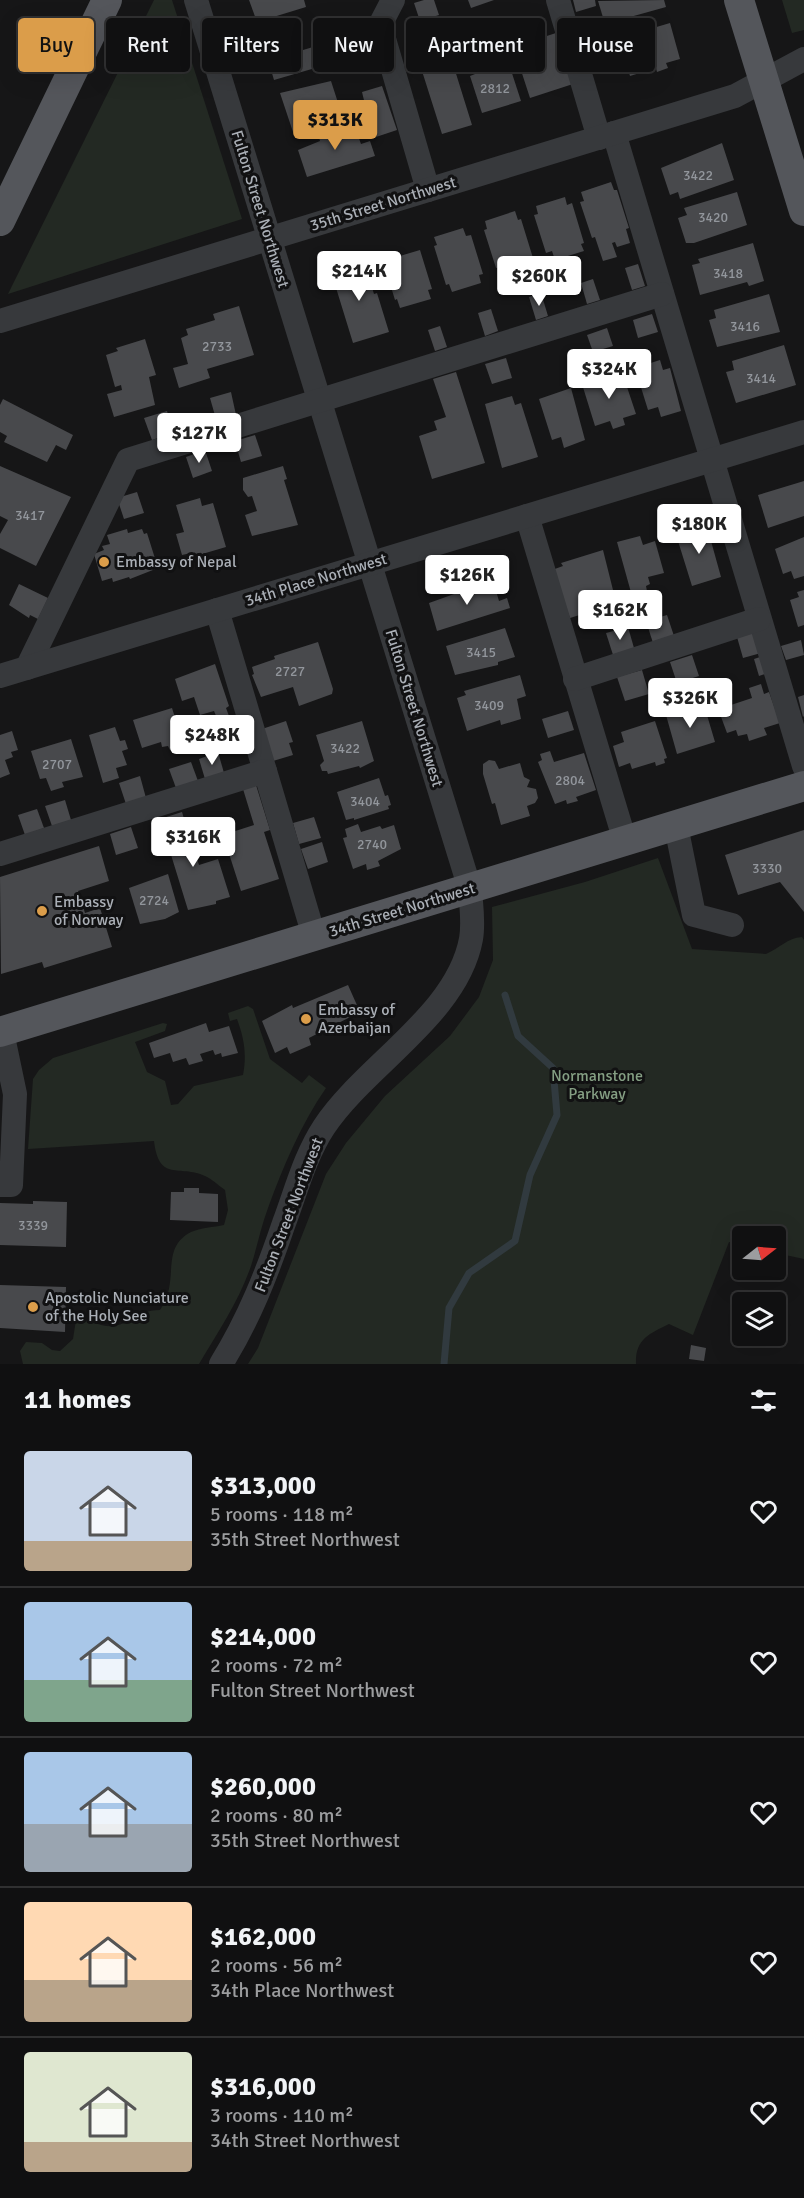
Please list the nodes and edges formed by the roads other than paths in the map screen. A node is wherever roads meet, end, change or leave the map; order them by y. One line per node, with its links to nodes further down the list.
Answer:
1 (107, 0): 11 (main road)
2 (196, 0): 12 (street, Fulton Street Northwest)
3 (393, 0): 9 (street)
4 (558, 0): 8 (street)
5 (739, 0): 7 (main road)
6 (804, 59): 7 (street, 35th Street Northwest)
7 (763, 81): 8 (street, 35th Street Northwest); 10 (main road)
8 (606, 135): 9 (street, 35th Street Northwest); 13 (street)
9 (428, 190): 12 (street, 35th Street Northwest)
10 (804, 211)
11 (0, 221)
12 (269, 238): 14 (street, 35th Street Northwest); 15 (street, Fulton Street Northwest)
13 (662, 294): 15 (street); 17 (street)
14 (0, 321)
15 (319, 401): 19 (street, Fulton Street Northwest); 22 (street)
16 (804, 432): 17 (street, 34th Place Northwest)
17 (711, 460): 18 (street, 34th Place Northwest); 21 (street)
18 (526, 516): 19 (street, 34th Place Northwest); 24 (street)
19 (369, 563): 20 (street, 34th Place Northwest); 31 (street, Fulton Street Northwest)
20 (217, 610): 22 (street, 34th Place Northwest); 26 (street)
21 (759, 619): 24 (street); 25 (street)
22 (27, 668): 23 (street, 34th Place Northwest)
23 (0, 676)
24 (575, 679): 29 (street)
25 (804, 766)
26 (265, 771): 30 (street); 33 (street)
27 (804, 786): 28 (main road, 34th Street Northwest)
28 (676, 826): 29 (main road, 34th Street Northwest); 32 (street)
29 (625, 841): 31 (main road, 34th Street Northwest)
30 (0, 854)
31 (470, 889): 33 (main road, 34th Street Northwest); 37 (street, Fulton Street Northwest)
32 (732, 925)
33 (314, 936): 34 (main road, 34th Street Northwest)
34 (1, 1032): 35 (street)
35 (6, 1148): 36 (street)
36 (0, 1185)
37 (221, 1364)

